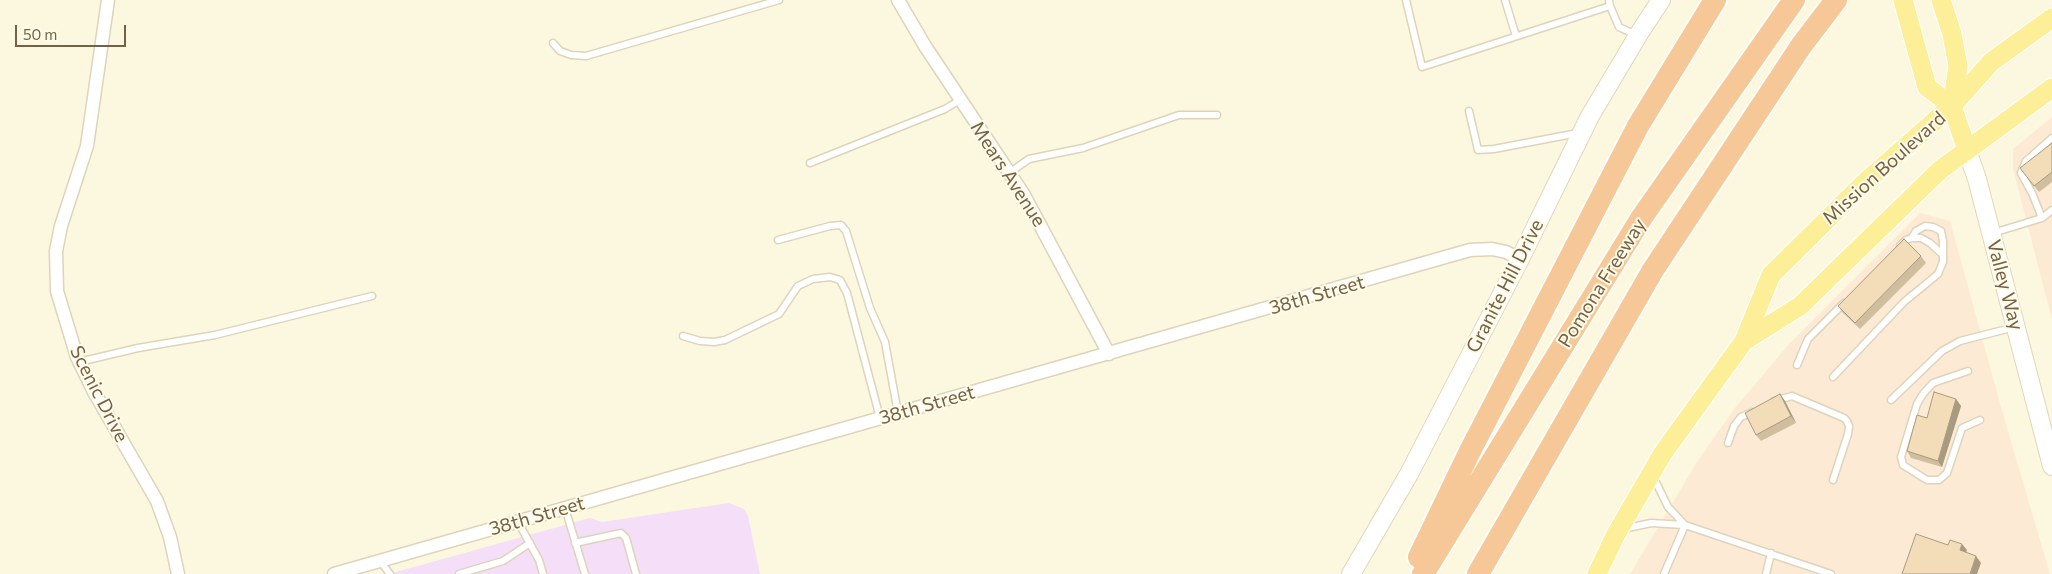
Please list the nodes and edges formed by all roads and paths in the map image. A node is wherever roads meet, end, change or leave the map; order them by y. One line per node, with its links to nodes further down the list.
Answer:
1 (108, 0): 41 (street, Scenic Drive)
2 (779, 0): 16 (lane)
3 (898, 0): 18 (street, Mears Avenue)
4 (1406, 0): 14 (lane)
5 (1505, 0): 14 (lane)
6 (1661, 0): 15 (street, Granite Hill Drive)
7 (1716, 0): 71 (highway)
8 (1794, 0): 72 (highway, Pomona Freeway)
9 (1836, 0): 73 (highway, Pomona Freeway)
10 (1903, 0): 19 (main road)
11 (1941, 0): 19 (main road, Valley Way)
12 (1609, 3): 14 (lane); 15 (lane)
13 (2052, 18): 19 (main road, Mission Boulevard)
14 (1516, 36)
15 (1638, 36): 22 (street, Granite Hill Drive)
16 (553, 43)
17 (2052, 88): 24 (main road, Mission Boulevard)
18 (960, 100): 25 (lane); 26 (street, Mears Avenue)
19 (1952, 106): 24 (main road, Valley Way); 39 (main road, Mission Boulevard)
20 (1469, 111): 22 (lane)
21 (1217, 115): 26 (lane)
22 (1582, 133): 34 (street, Granite Hill Drive)
23 (2052, 138): 28 (lane)
24 (1967, 150): 29 (street, Valley Way); 39 (main road, Mission Boulevard)
25 (810, 163)
26 (1009, 173): 40 (street, Mears Avenue)
27 (2052, 210): 28 (lane)
28 (2042, 218): 29 (lane)
29 (1991, 234): 37 (street, Valley Way)
30 (1912, 238): 32 (lane); 33 (lane); 33 (lane)
31 (778, 240): 48 (lane)
32 (1892, 255)
33 (1943, 256): 44 (lane)
34 (1520, 259): 40 (street, 38th Street); 70 (street, Granite Hill Drive)
35 (372, 296): 41 (lane)
36 (1850, 297): 42 (lane)
37 (2015, 327): 45 (lane); 52 (street, Valley Way)
38 (683, 336): 49 (lane)
39 (1744, 341): 53 (main road, Mission Boulevard)
40 (1108, 354): 48 (street, 38th Street)
41 (79, 362): 63 (street, Scenic Drive)
42 (1797, 365)
43 (1968, 371): 50 (lane)
44 (1833, 377)
45 (1891, 400)
46 (1770, 402): 54 (lane)
47 (1756, 410): 51 (lane)
48 (898, 413): 49 (street, 38th Street)
49 (880, 418): 55 (street, 38th Street)
50 (1980, 420)
51 (1728, 443)
52 (2052, 466)
53 (1652, 472): 57 (lane); 58 (main road, Mission Boulevard)
54 (1832, 480)
55 (565, 508): 56 (street, 38th Street); 60 (lane)
56 (518, 522): 59 (lane); 62 (street, 38th Street)
57 (1685, 525): 58 (lane); 61 (lane); 75 (lane)
58 (1619, 529): 74 (main road, Mission Boulevard)
59 (530, 543): 66 (lane); 67 (lane)
60 (575, 543): 68 (lane); 69 (lane)
61 (1771, 553): 76 (lane); 77 (lane)
62 (380, 561): 64 (street, 38th Street); 65 (lane)
63 (178, 574)
64 (334, 574)
65 (390, 574)
66 (459, 574)
67 (543, 574)
68 (585, 574)
69 (636, 574)
70 (1351, 574)
71 (1410, 574)
72 (1423, 574)
73 (1478, 574)
74 (1598, 574)
75 (1664, 574)
76 (1766, 574)
77 (1831, 574)

